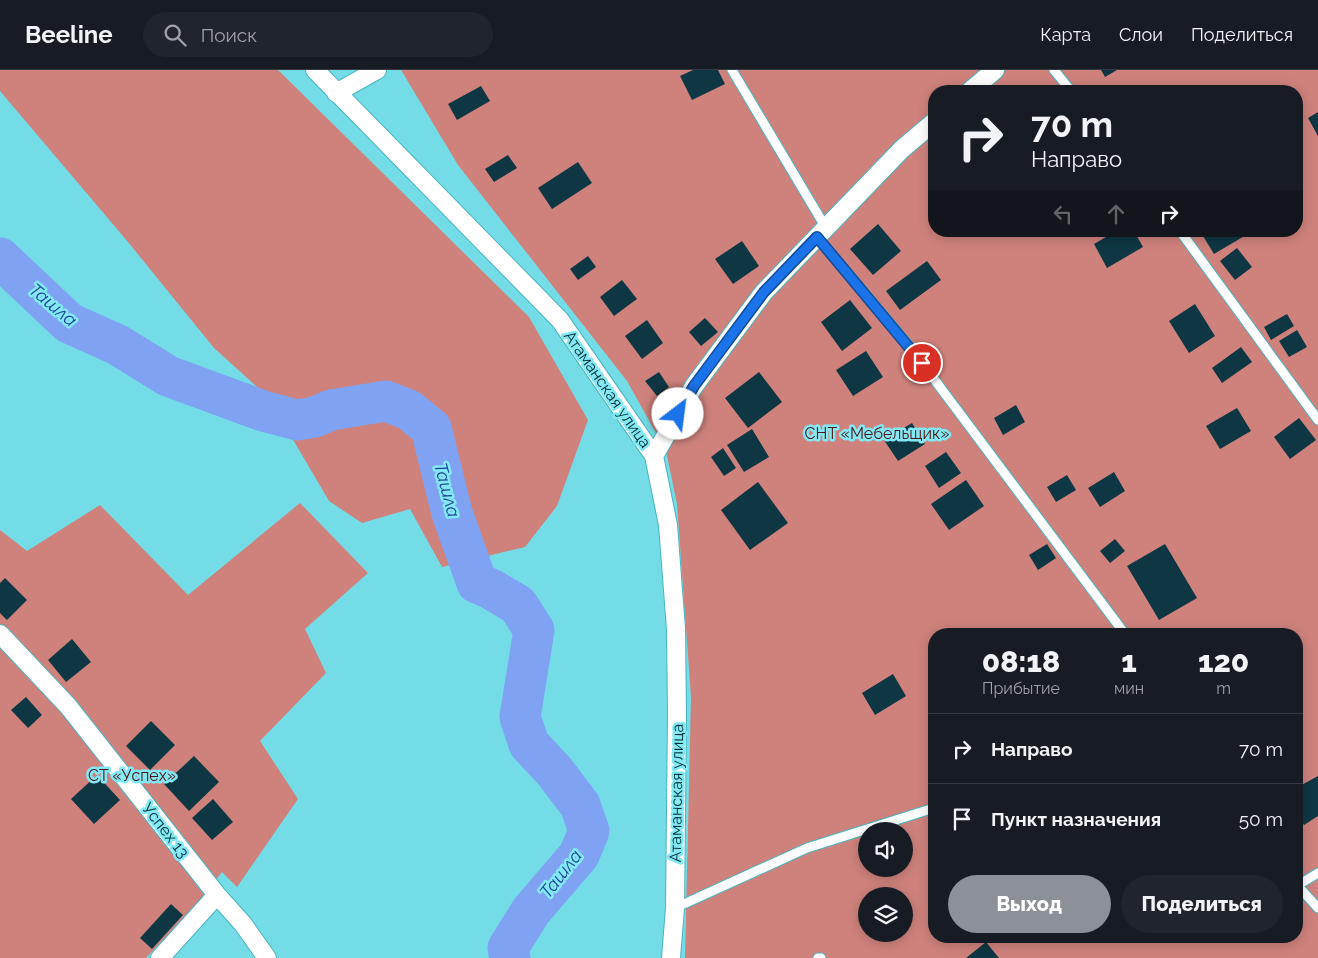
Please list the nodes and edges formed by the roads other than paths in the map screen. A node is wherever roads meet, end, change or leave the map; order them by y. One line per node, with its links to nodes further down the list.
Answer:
1 (314, 70): 8 (street, Атаманская улица)
2 (377, 70): 8 (street)
3 (732, 70): 10 (lane)
4 (995, 70): 6 (street)
5 (1054, 70): 7 (lane)
6 (977, 85)
7 (1066, 85)
8 (336, 92): 13 (street, Атаманская улица)
9 (928, 127): 10 (street)
10 (821, 232): 13 (street); 14 (lane)
11 (1184, 237): 12 (lane)
12 (1318, 420)
13 (654, 456): 21 (street, Атаманская улица)
14 (1121, 628)
15 (0, 634): 20 (street, Успех 13)
16 (928, 810): 21 (lane)
17 (1318, 873): 18 (lane)
18 (1303, 881)
19 (1303, 891): 22 (lane)
20 (217, 895): 23 (street); 24 (street, Успех 13)
21 (674, 908): 25 (street, Атаманская улица)
22 (1318, 908)
23 (160, 958)
24 (267, 958)
25 (671, 958)

